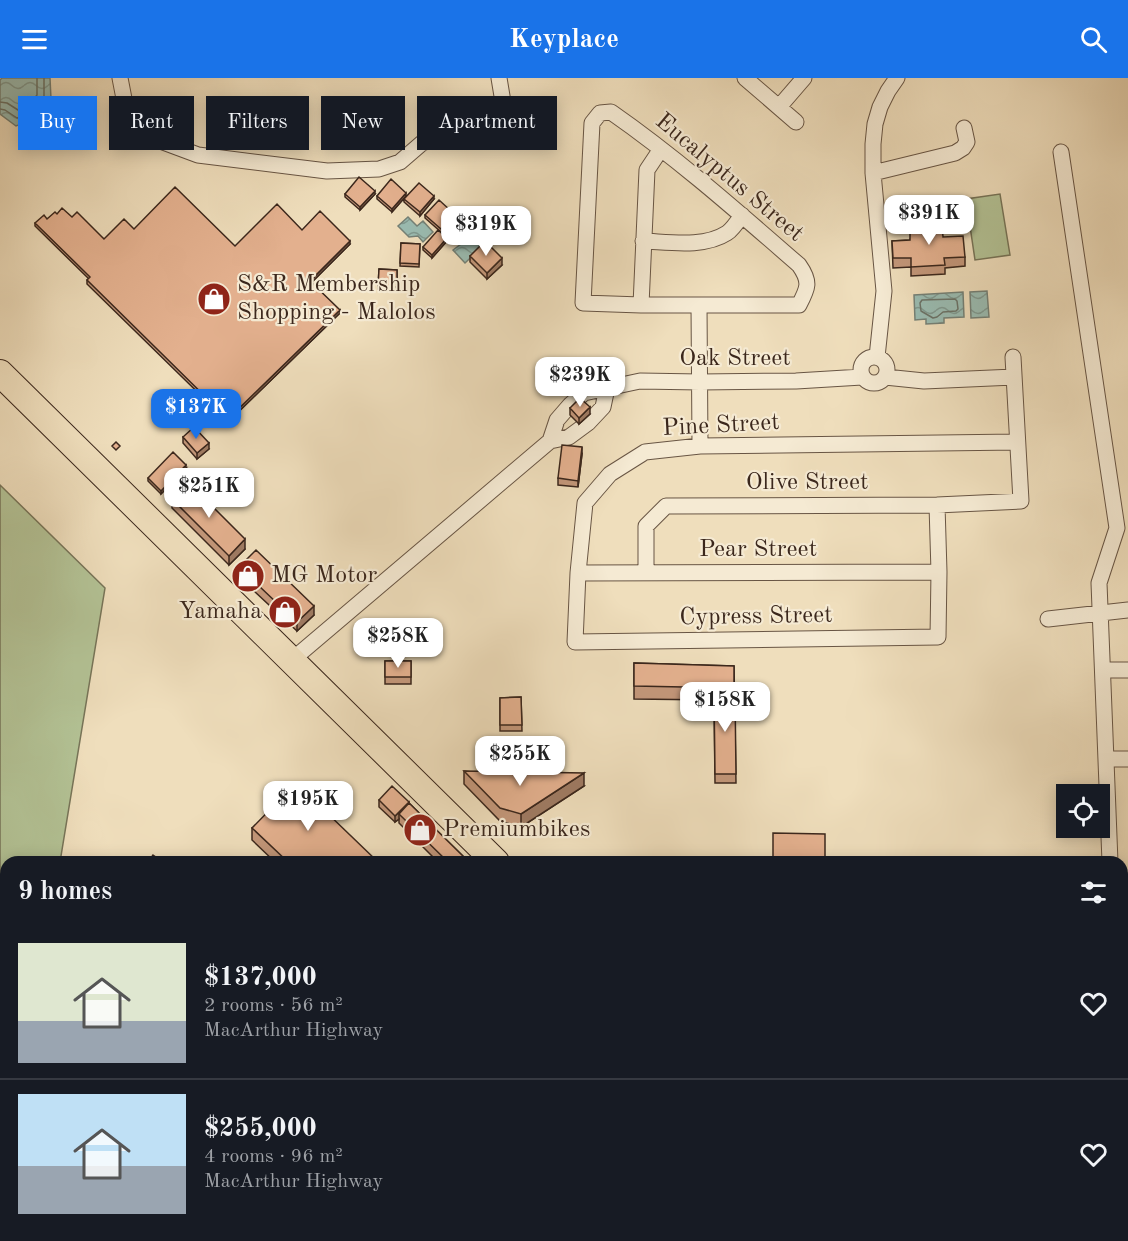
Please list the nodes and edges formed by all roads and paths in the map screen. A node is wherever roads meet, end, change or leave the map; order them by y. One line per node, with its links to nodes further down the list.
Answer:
1 (120, 78): 2 (street)
2 (499, 78)
3 (745, 78): 6 (street)
4 (804, 78): 6 (street)
5 (897, 78): 11 (street)
6 (779, 107): 7 (street)
7 (796, 122)
8 (964, 128): 11 (street)
9 (661, 149): 12 (street, Eucalyptus Street); 13 (street); 14 (street, Eucalyptus Street)
10 (1061, 152): 27 (street)
11 (873, 173): 16 (street)
12 (742, 215): 13 (street); 15 (street, Eucalyptus Street)
13 (643, 241): 14 (street)
14 (641, 305): 15 (street)
15 (699, 305): 22 (street)
16 (877, 357): 19 (street); 20 (street)
17 (1013, 357): 21 (street)
18 (0, 373): 36 (highway)
19 (862, 377): 20 (street); 22 (street, Oak Street)
20 (885, 377): 21 (street)
21 (1014, 377): 25 (street)
22 (700, 382): 23 (street, Oak Street); 26 (street)
23 (607, 388): 24 (street, Oak Street); 24 (street)
24 (550, 441): 36 (street)
25 (1017, 442): 26 (street, Pine Street); 28 (street, Olive Street)
26 (700, 446): 31 (street, Pine Street)
27 (1120, 500): 33 (street)
28 (937, 505): 29 (street, Olive Street); 30 (street)
29 (646, 572): 30 (street, Pear Street); 31 (street, Pear Street)
30 (939, 572): 35 (street, Cypress Street)
31 (578, 573): 35 (street, Pine Street)
32 (1128, 610): 33 (street)
33 (1100, 613): 34 (street); 37 (street)
34 (1048, 619)
35 (575, 642)
36 (292, 660): 41 (highway)
37 (1103, 670): 38 (street); 39 (street)
38 (1128, 670)
39 (1106, 759): 40 (street); 42 (street)
40 (1128, 759)
41 (490, 856)
42 (1110, 856)

